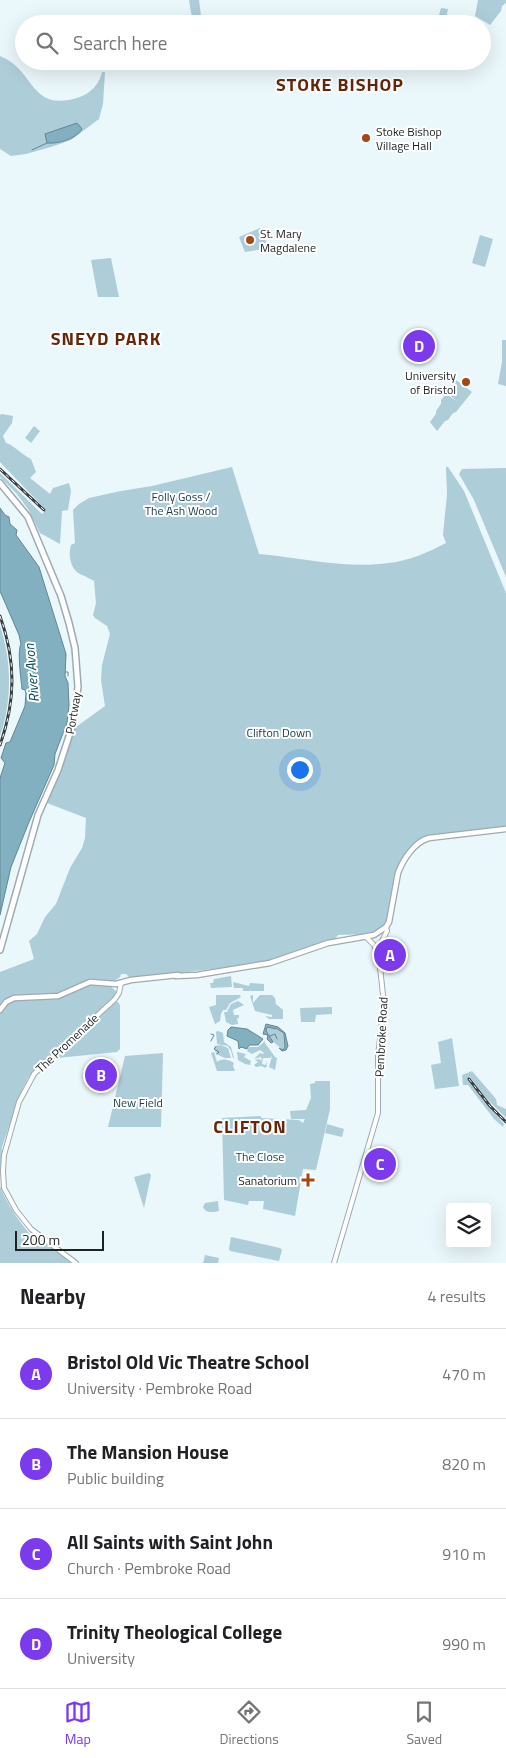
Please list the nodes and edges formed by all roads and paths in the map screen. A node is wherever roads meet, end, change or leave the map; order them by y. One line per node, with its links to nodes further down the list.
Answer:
1 (0, 483): 5 (highway, Portway)
2 (506, 829): 3 (main road)
3 (386, 927): 4 (main road); 6 (main road, Pembroke Road)
4 (366, 937): 6 (main road); 7 (main road)
5 (0, 950)
6 (378, 954): 10 (main road, Pembroke Road)
7 (119, 984): 8 (main road); 9 (main road, The Promenade)
8 (0, 1010)
9 (76, 1263)
10 (334, 1263)

